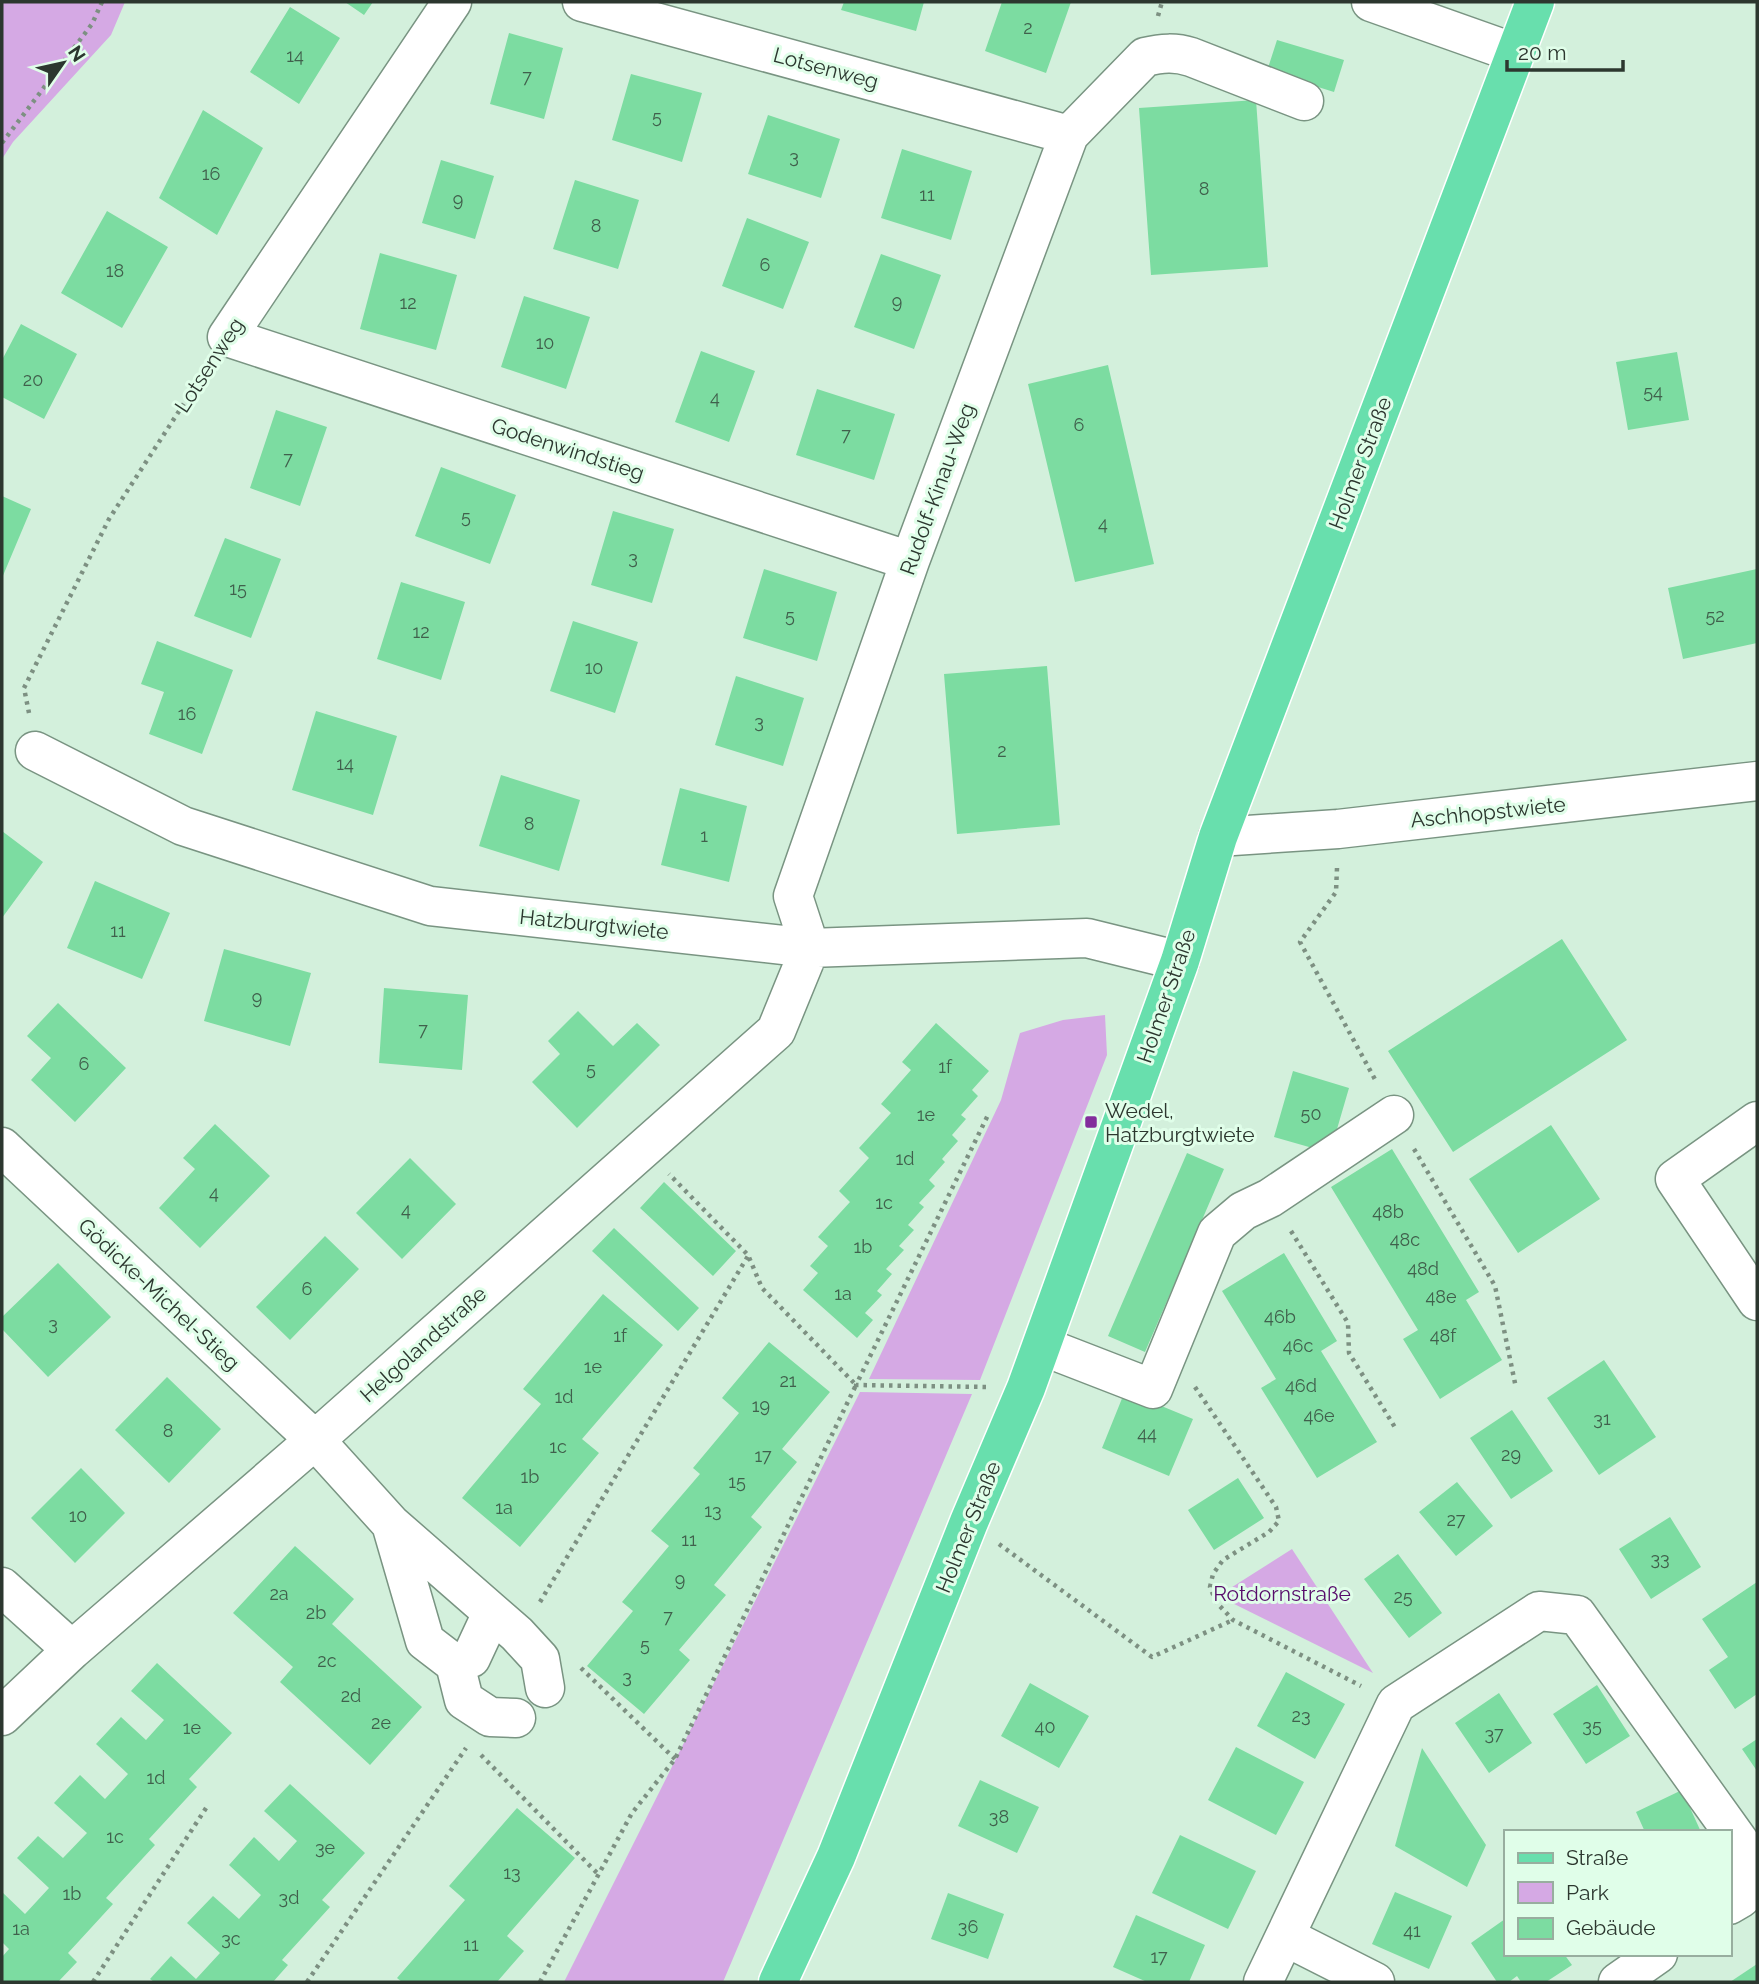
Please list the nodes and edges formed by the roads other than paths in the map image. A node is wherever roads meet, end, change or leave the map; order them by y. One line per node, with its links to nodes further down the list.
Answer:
1 (452, 2): 8 (street, Lotsenweg)
2 (582, 2): 7 (street, Lotsenweg)
3 (1371, 2): 5 (street)
4 (1535, 2): 5 (main road, Holmer Straße)
5 (1515, 53): 12 (main road, Holmer Straße)
6 (1304, 101): 7 (street, Rudolf-Kinau-Weg)
7 (1069, 135): 9 (street, Rudolf-Kinau-Weg)
8 (227, 337): 9 (street, Godenwindstieg)
9 (910, 561): 13 (street, Rudolf-Kinau-Weg)
10 (35, 751): 13 (street, Hatzburgtwiete)
11 (1757, 781): 12 (street, Aschhopstwiete)
12 (1218, 837): 14 (main road, Holmer Straße)
13 (810, 948): 14 (street, Hatzburgtwiete); 20 (street, Helgolandstraße)
14 (1180, 961): 19 (main road, Holmer Straße)
15 (1394, 1115): 19 (street)
16 (1757, 1121): 18 (street)
17 (2, 1147): 20 (street, Gödicke-Michel-Stieg)
18 (1757, 1301)
19 (1042, 1346): 34 (main road, Holmer Straße)
20 (315, 1440): 21 (street, Gödicke-Michel-Stieg); 24 (street, Helgolandstraße)
21 (391, 1524): 23 (street, Gödicke-Michel-Stieg); 25 (street)
22 (2, 1587): 24 (street)
23 (504, 1623): 25 (street); 26 (street, Gödicke-Michel-Stieg)
24 (72, 1650): 27 (street, Helgolandstraße)
25 (460, 1682): 28 (street)
26 (545, 1688)
27 (2, 1716)
28 (516, 1718)
29 (1731, 1830): 31 (street)
30 (1731, 1830): 32 (street)
31 (1731, 1904)
32 (1286, 1937): 35 (street); 36 (street)
33 (1655, 1956): 37 (street)
34 (778, 1982)
35 (1263, 1982)
36 (1375, 1982)
37 (1618, 1982)

